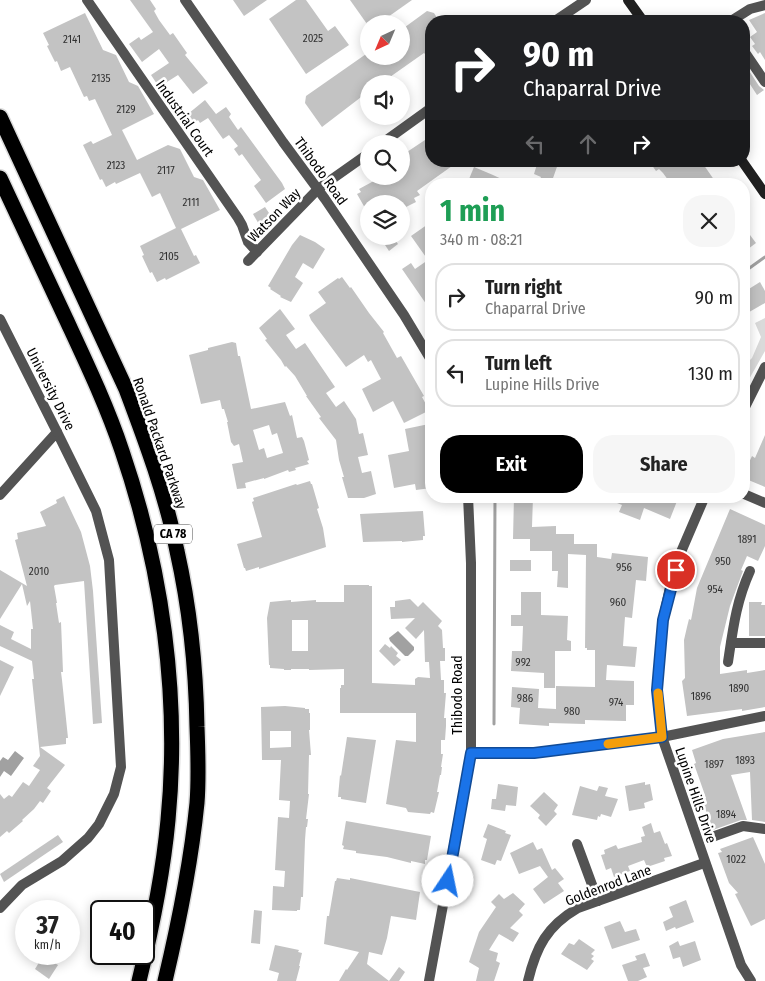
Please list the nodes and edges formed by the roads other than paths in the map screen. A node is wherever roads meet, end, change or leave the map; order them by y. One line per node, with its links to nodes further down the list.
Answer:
1 (87, 0): 19 (street, Industrial Court)
2 (185, 0): 17 (street, Thibodo Road)
3 (586, 0): 6 (street)
4 (628, 0): 7 (main road)
5 (765, 5): 8 (street)
6 (564, 15)
7 (639, 15)
8 (740, 15)
9 (750, 60): 10 (street)
10 (765, 82)
11 (425, 112): 13 (street)
12 (0, 118): 45 (highway, Ronald Packard Parkway / CA 78)
13 (394, 135)
14 (360, 159): 17 (street, Watson Way)
15 (746, 167): 18 (main road)
16 (0, 178): 44 (highway, CA 78)
17 (318, 189): 19 (street, Watson Way); 22 (street, Thibodo Road)
18 (765, 194)
19 (257, 252): 20 (street, Watson Way)
20 (248, 261)
21 (0, 319): 25 (street, University Drive)
22 (425, 350)
23 (765, 367): 24 (street)
24 (750, 397)
25 (57, 432): 26 (street); 43 (street, University Drive)
26 (0, 495)
27 (750, 497): 30 (street)
28 (468, 503): 37 (street, Thibodo Road)
29 (702, 503): 36 (street, Lupine Hills Drive)
30 (765, 503)
31 (750, 571): 32 (street)
32 (731, 642): 33 (street); 34 (street)
33 (765, 642)
34 (728, 662)
35 (765, 716): 36 (street)
36 (662, 737): 37 (street); 41 (street, Lupine Hills Drive)
37 (471, 753): 46 (street, Thibodo Road)
38 (765, 830): 39 (street)
39 (712, 837)
40 (577, 844): 42 (street)
41 (704, 863): 42 (street, Goldenrod Lane); 48 (street, Lupine Hills Drive)
42 (598, 901): 47 (street, Goldenrod Lane)
43 (0, 908)
44 (138, 981)
45 (165, 981)
46 (429, 981)
47 (528, 981)
48 (751, 981)

